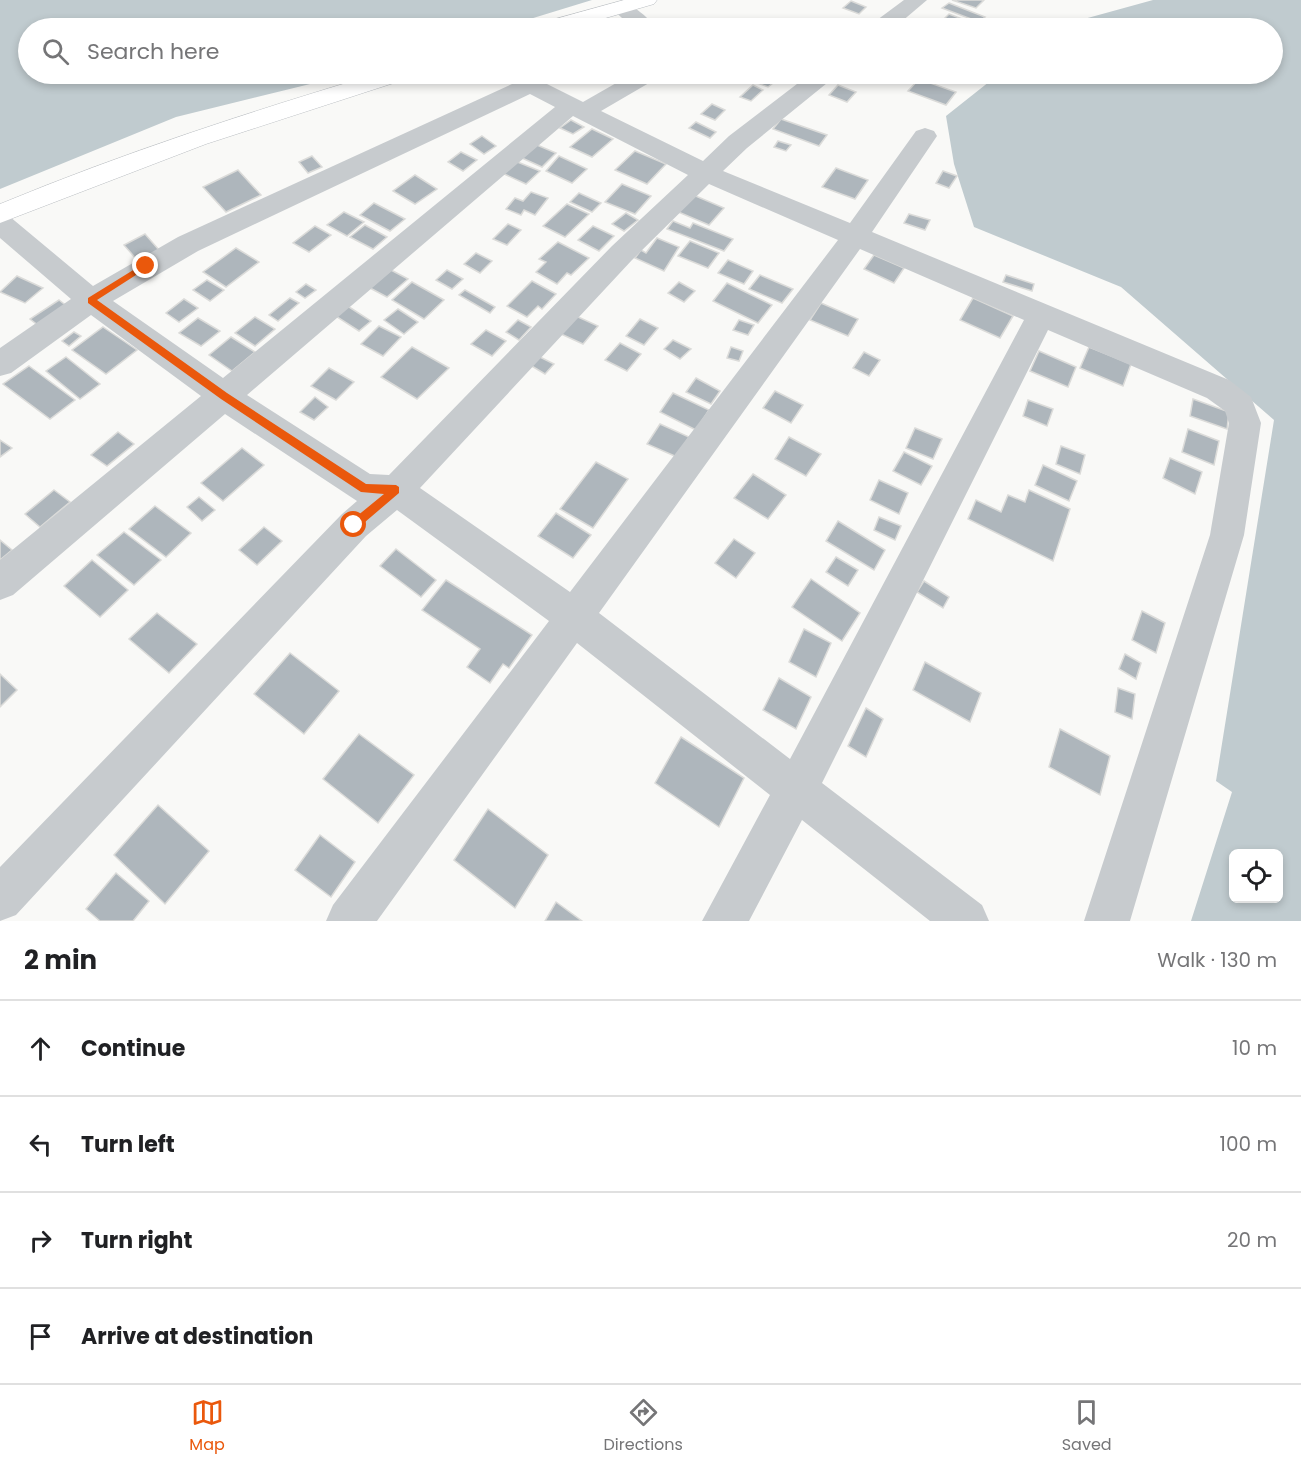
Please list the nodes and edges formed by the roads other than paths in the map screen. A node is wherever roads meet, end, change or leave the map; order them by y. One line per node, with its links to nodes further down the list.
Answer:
1 (647, 0): 3 (main road)
2 (917, 0): 6 (street)
3 (621, 8): 4 (main road); 5 (street)
4 (585, 18)
5 (633, 18)
6 (894, 18)
7 (367, 84): 15 (main road)
8 (510, 84): 18 (street)
9 (530, 84): 12 (street)
10 (628, 84): 12 (street)
11 (811, 84): 14 (street)
12 (577, 109): 14 (street); 21 (street)
13 (925, 136): 17 (street)
14 (705, 173): 17 (street); 22 (street)
15 (0, 214)
16 (0, 223): 18 (street)
17 (855, 237): 19 (street); 24 (street)
18 (91, 300): 20 (street); 21 (street)
19 (1041, 315): 25 (street); 30 (street)
20 (0, 364)
21 (224, 396): 22 (street); 23 (street)
22 (396, 490): 24 (street); 26 (street)
23 (0, 583)
24 (573, 616): 25 (street); 27 (street)
25 (795, 790): 28 (street); 29 (street)
26 (0, 899)
27 (349, 921)
28 (725, 921)
29 (966, 921)
30 (1107, 921)

